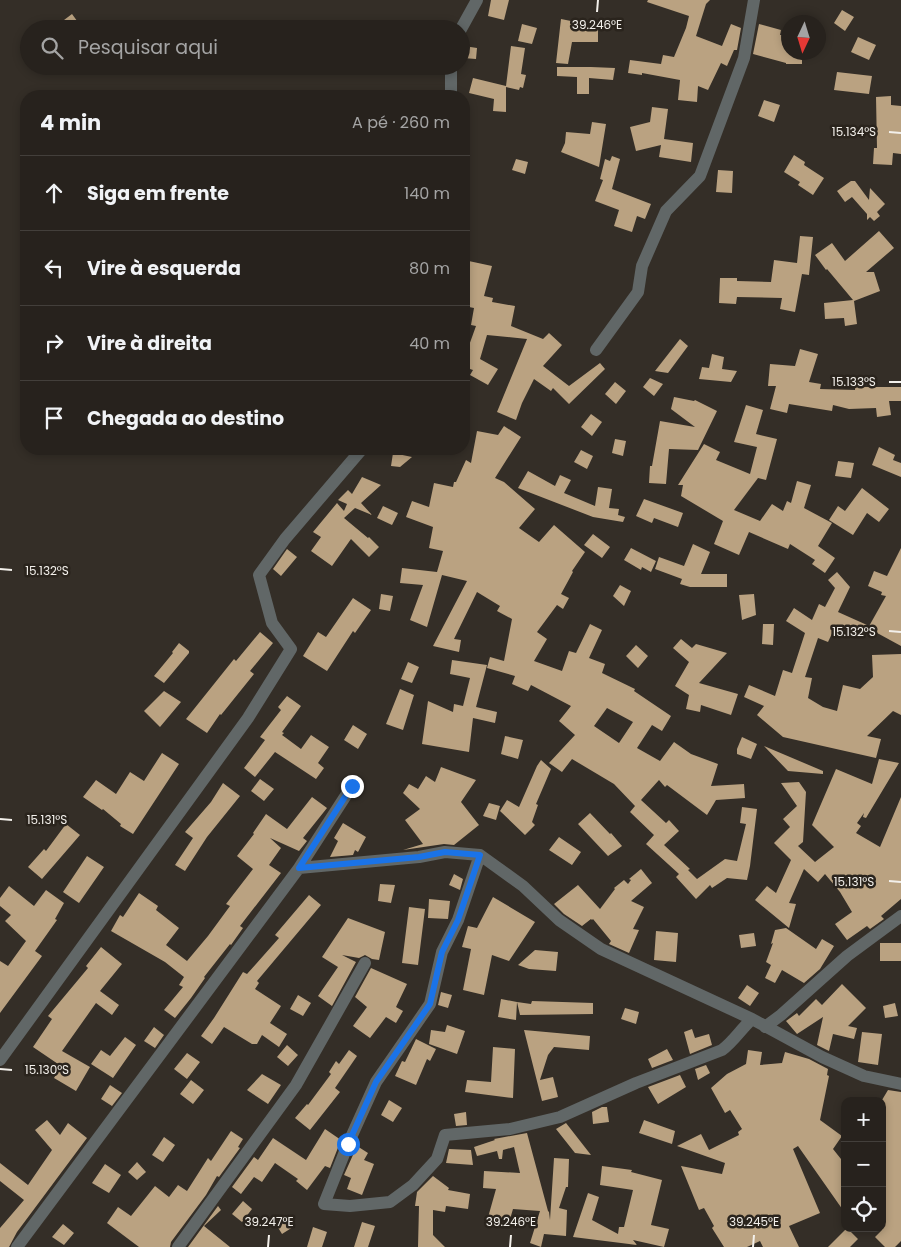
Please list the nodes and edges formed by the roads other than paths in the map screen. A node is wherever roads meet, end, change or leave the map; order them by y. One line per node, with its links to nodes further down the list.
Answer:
1 (477, 0): 3 (street)
2 (754, 0): 6 (street)
3 (466, 20)
4 (451, 75): 5 (street)
5 (451, 90)
6 (596, 350)
7 (357, 455): 15 (street)
8 (352, 786): 10 (street)
9 (480, 855): 10 (street); 13 (street); 13 (street)
10 (299, 868): 17 (street)
11 (901, 916): 14 (street)
12 (365, 963): 18 (street)
13 (752, 1019): 14 (street)
14 (765, 1027): 16 (street)
15 (0, 1060)
16 (901, 1084)
17 (17, 1247)
18 (178, 1247)

